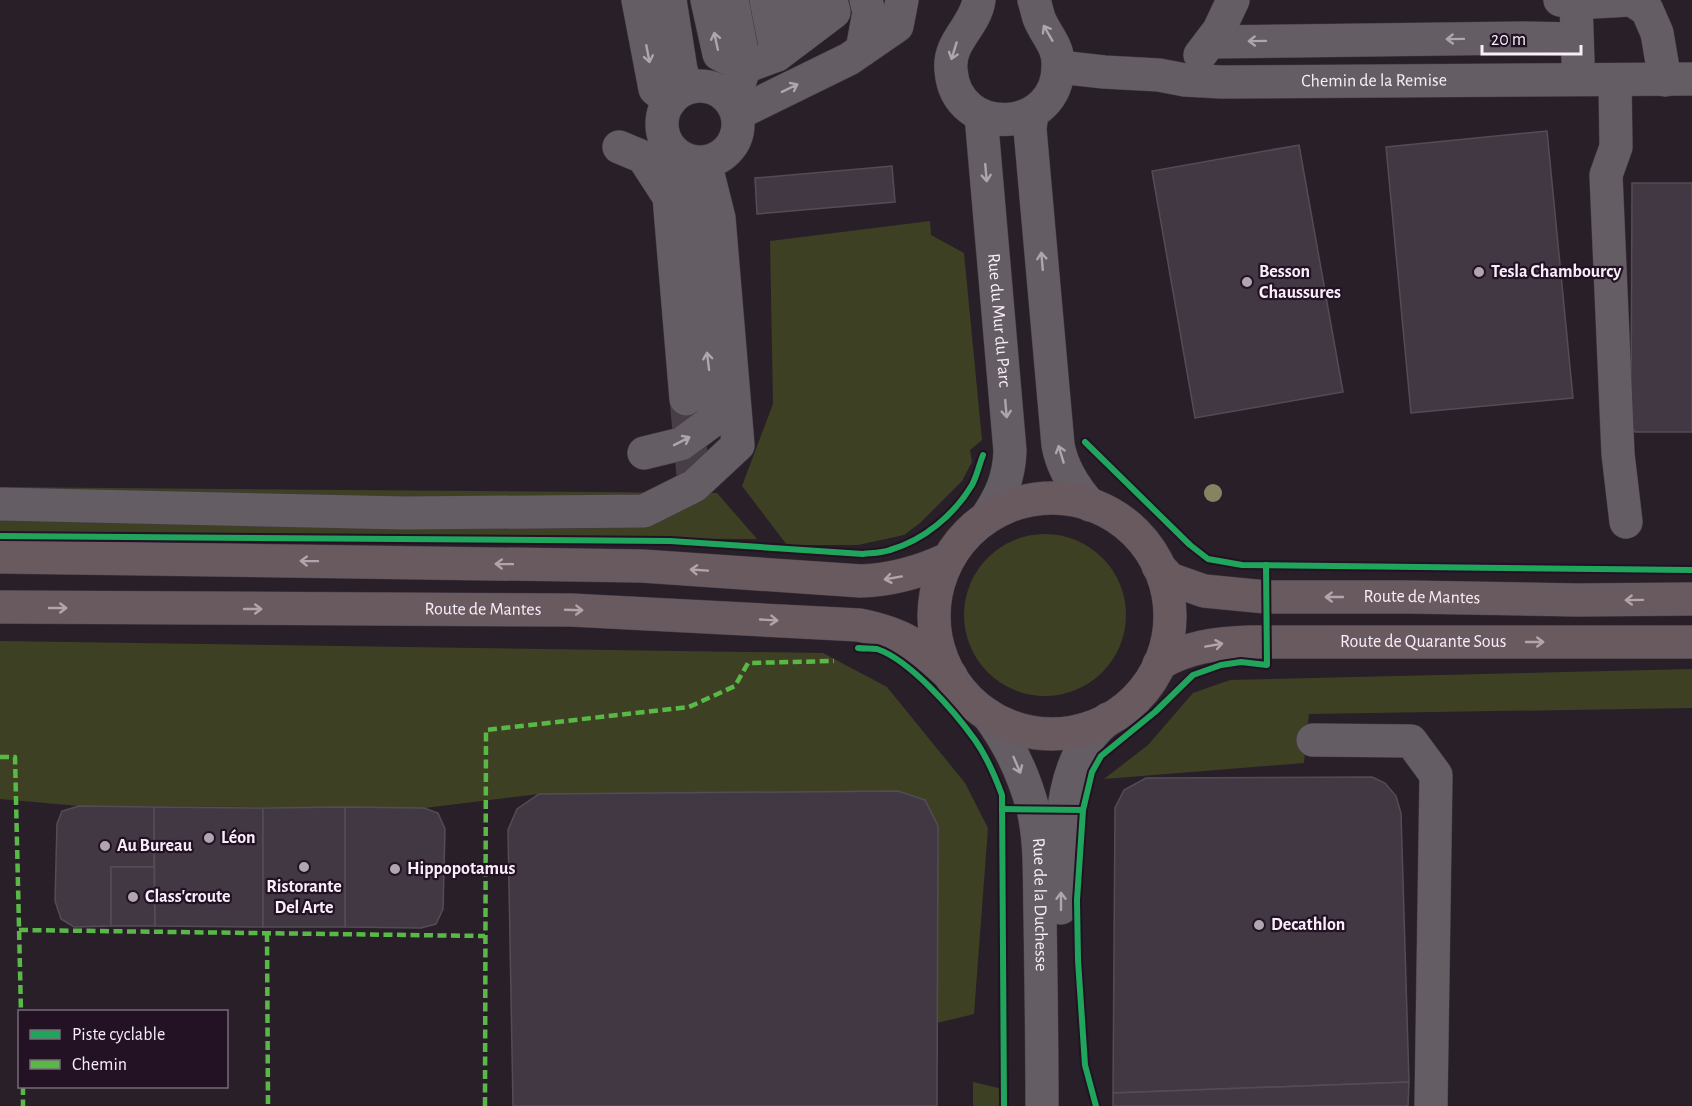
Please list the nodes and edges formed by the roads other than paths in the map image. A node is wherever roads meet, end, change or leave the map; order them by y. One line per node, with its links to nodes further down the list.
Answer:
1 (638, 0): 26 (street, one-way to 26)
2 (670, 0): 26 (street)
3 (707, 0): 20 (street, one-way to 3)
4 (732, 0): 20 (street)
5 (766, 0): 19 (street)
6 (799, 0): 15 (street)
7 (831, 0): 15 (street)
8 (866, 0): 18 (street)
9 (903, 0): 18 (street)
10 (979, 0): 29 (street, one-way to 29)
11 (1034, 0): 21 (street, one-way to 11)
12 (1233, 0): 17 (street)
13 (1630, 0): 14 (street); 25 (street)
14 (1568, 1): 16 (street)
15 (806, 33): 19 (street)
16 (1577, 39): 17 (street, one-way to 17); 23 (street)
17 (1211, 42): 22 (street)
18 (862, 50): 27 (street, one-way to 18)
19 (777, 55): 20 (street)
20 (745, 67): 27 (street)
21 (1059, 67): 22 (street, Chemin de la Remise); 28 (street)
22 (1159, 75): 23 (street, Chemin de la Remise)
23 (1578, 80): 24 (street, Chemin de la Remise)
24 (1615, 80): 25 (street, Chemin de la Remise); 37 (street)
25 (1678, 80)
26 (678, 94): 27 (street); 31 (street)
27 (735, 109): 31 (street)
28 (1032, 113): 29 (street); 35 (street, one-way to 28)
29 (981, 115): 36 (street, Rue du Mur du Parc, one-way to 36)
30 (619, 147): 32 (street)
31 (694, 160): 33 (street, one-way to 31); 34 (street)
32 (686, 399)
33 (644, 453)
34 (0, 504)
35 (1090, 505): 36 (main road); 40 (main road)
36 (986, 518): 39 (main road)
37 (1626, 522)
38 (0, 557): 39 (main road, one-way to 38)
39 (948, 559): 45 (main road)
40 (1158, 566): 41 (main road, Route de Mantes, one-way to 40); 44 (main road)
41 (1692, 599)
42 (0, 607): 45 (main road, Route de Mantes, one-way to 45)
43 (1692, 642): 44 (main road, Route de Quarante Sous, one-way to 43)
44 (1159, 664): 47 (main road)
45 (951, 676): 46 (main road)
46 (988, 715): 47 (main road); 49 (street, Rue de la Duchesse, one-way to 49)
47 (1108, 719): 50 (street, Rue de la Duchesse, one-way to 47)
48 (1313, 740): 51 (street)
49 (1042, 1106)
50 (1060, 1106)
51 (1431, 1106)

